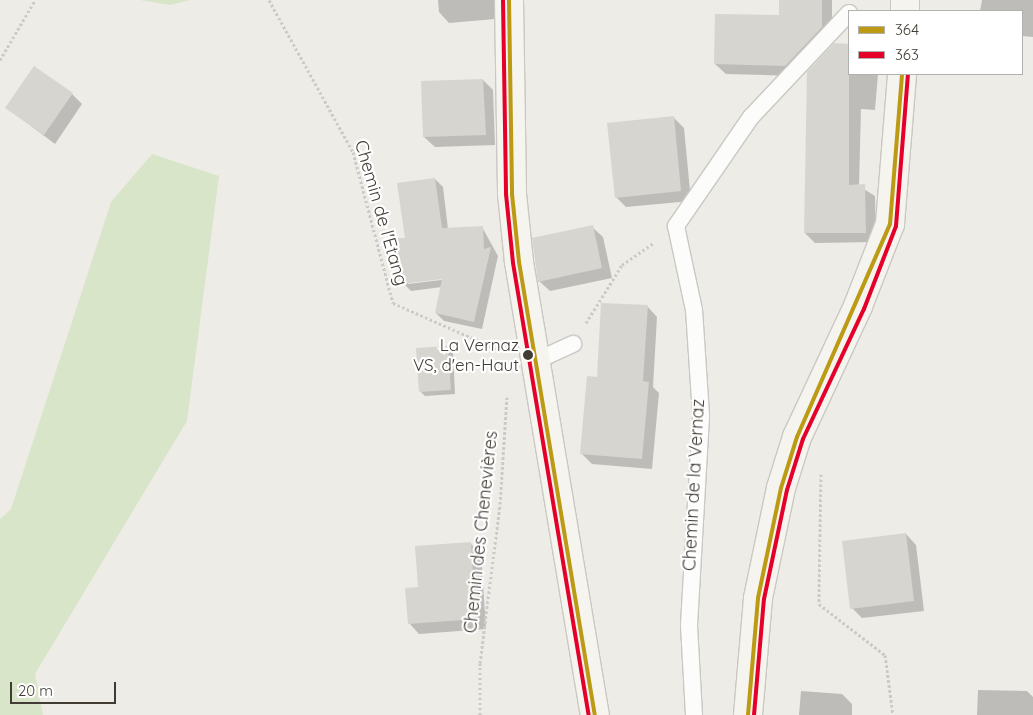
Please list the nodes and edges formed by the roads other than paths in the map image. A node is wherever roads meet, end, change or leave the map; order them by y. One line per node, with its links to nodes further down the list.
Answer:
1 (509, 0): 5 (street)
2 (848, 14): 7 (lane, Chemin de la Vernaz)
3 (902, 75): 8 (street)
4 (573, 344): 5 (lane)
5 (536, 361): 6 (street)
6 (595, 715)
7 (694, 715)
8 (748, 715)

